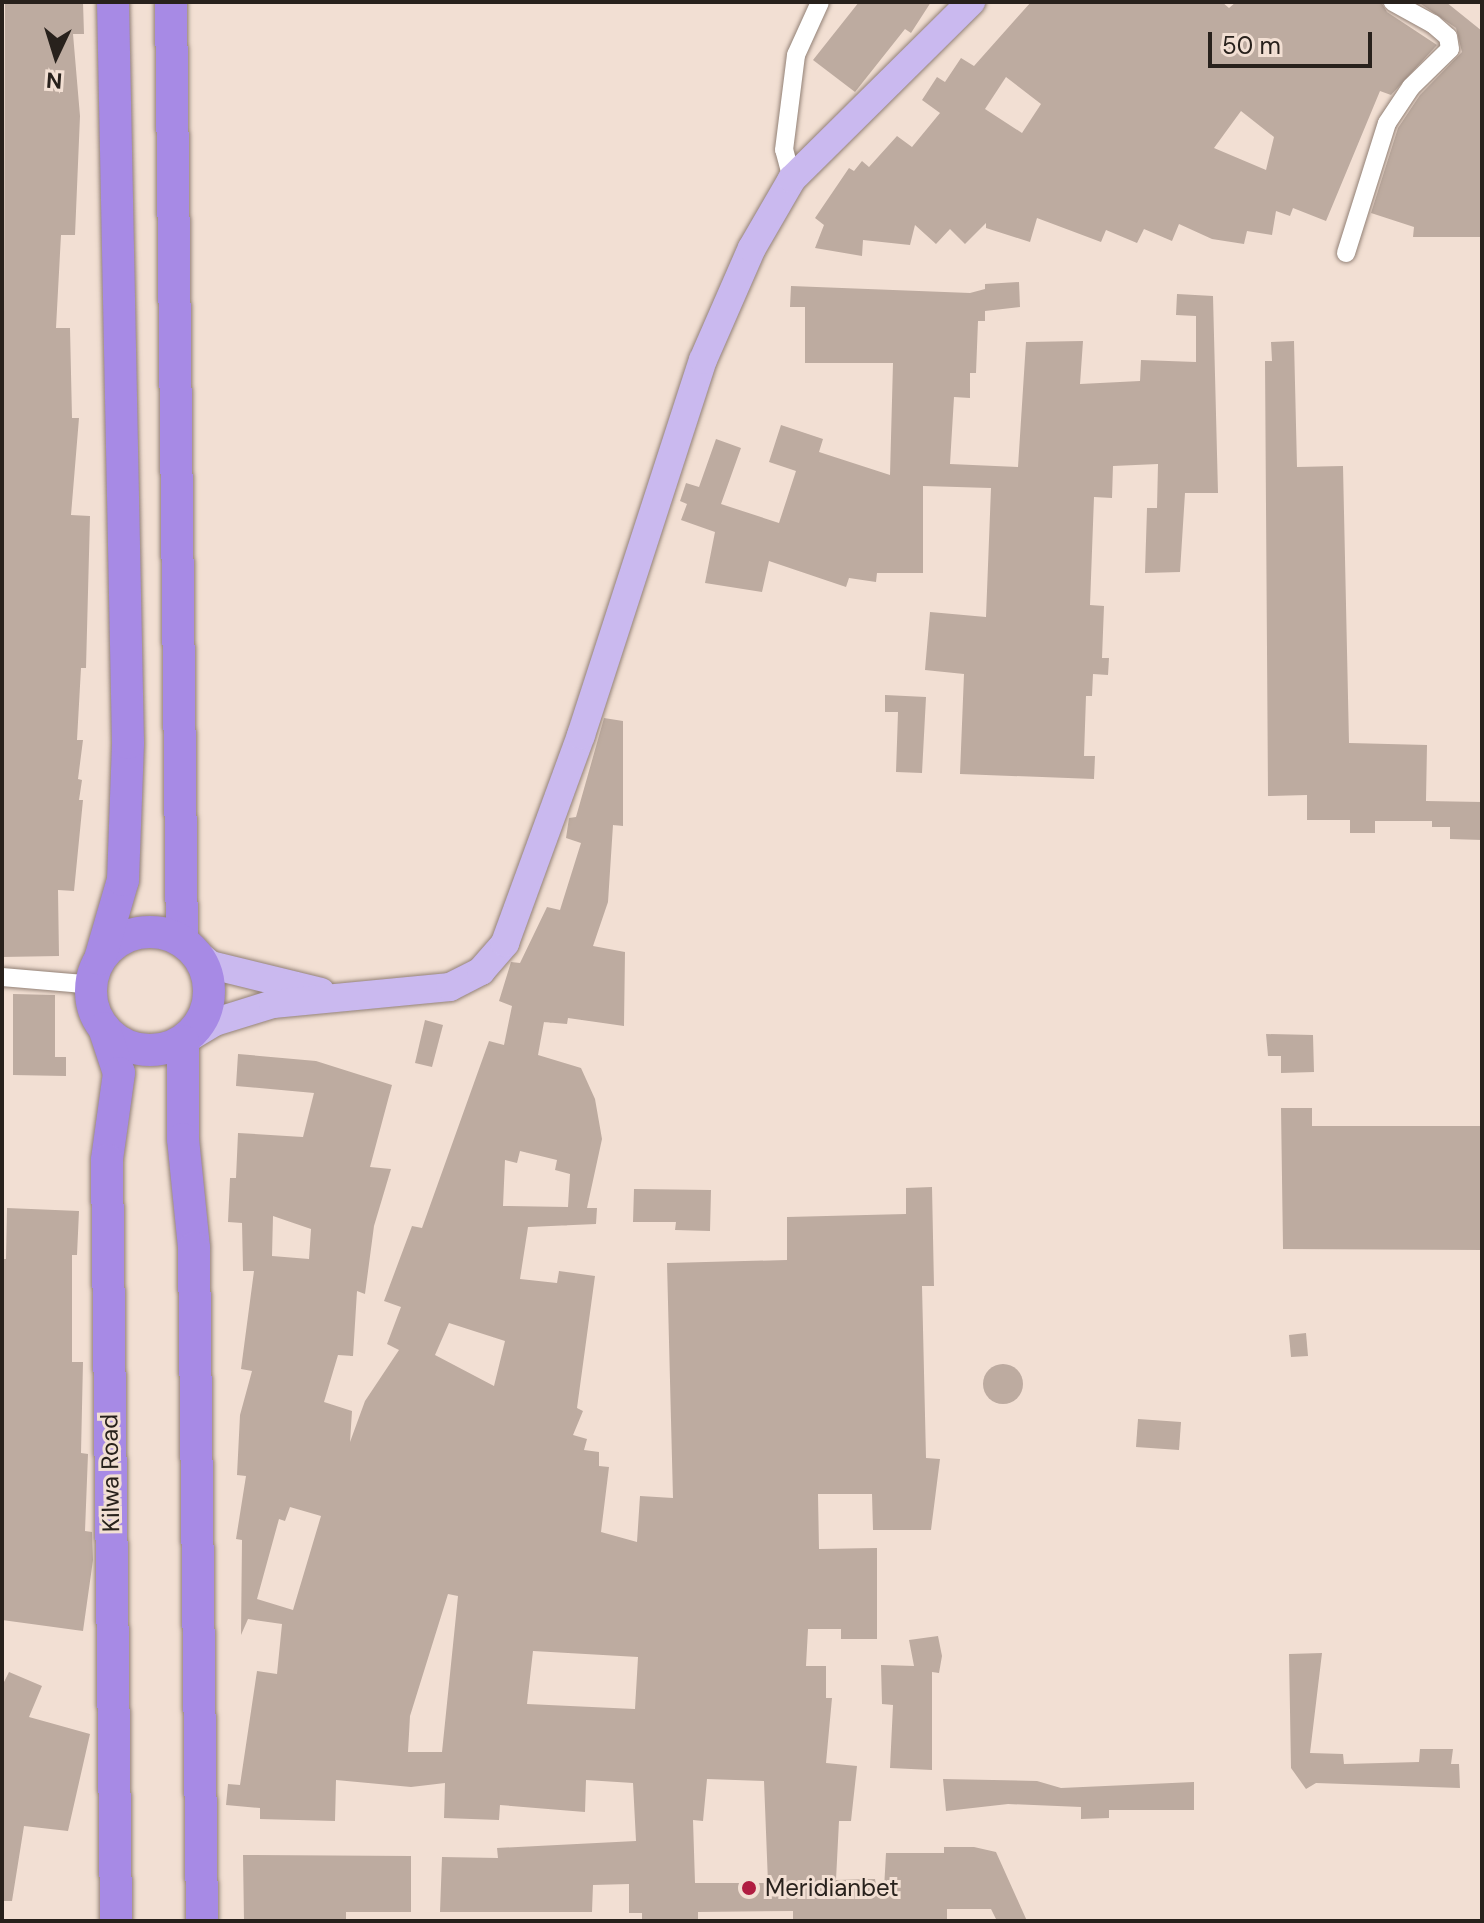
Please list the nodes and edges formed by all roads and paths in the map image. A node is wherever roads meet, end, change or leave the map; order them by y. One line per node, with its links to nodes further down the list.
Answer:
1 (113, 2): 9 (highway)
2 (171, 2): 8 (highway)
3 (820, 2): 6 (street)
4 (971, 2): 6 (main road)
5 (1393, 2): 7 (street)
6 (792, 179): 12 (main road)
7 (1346, 253)
8 (182, 941): 9 (highway); 12 (main road); 14 (highway)
9 (100, 959): 11 (highway)
10 (2, 977): 11 (street)
11 (91, 995): 13 (highway, Kilwa Road)
12 (338, 996): 14 (main road)
13 (104, 1028): 14 (highway); 15 (highway, Kilwa Road)
14 (183, 1041): 16 (highway)
15 (116, 1921)
16 (202, 1921)

